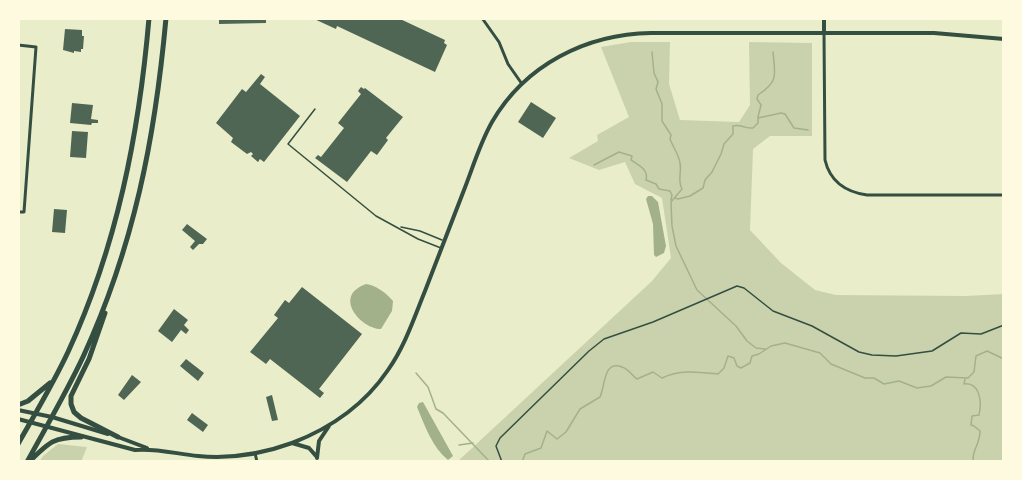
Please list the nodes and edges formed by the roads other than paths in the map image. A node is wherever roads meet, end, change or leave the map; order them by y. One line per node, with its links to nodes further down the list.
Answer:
1 (149, 18): 16 (main road)
2 (166, 18): 13 (main road)
3 (482, 18): 8 (street)
4 (824, 18): 5 (street)
5 (824, 33): 6 (street); 8 (street); 10 (street)
6 (1004, 39)
7 (18, 45): 11 (street)
8 (522, 84): 14 (street)
9 (315, 109): 12 (lane)
10 (1004, 195)
11 (18, 212)
12 (400, 227): 14 (lane); 15 (lane)
13 (128, 238): 20 (main road); 26 (main road)
14 (444, 241): 15 (street)
15 (441, 248): 23 (street)
16 (56, 377): 17 (main road); 19 (main road)
17 (18, 405)
18 (18, 410): 19 (street)
19 (35, 414): 20 (street); 22 (main road)
20 (52, 417): 24 (main road); 26 (street)
21 (18, 419): 22 (street)
22 (30, 422): 24 (street); 28 (main road)
23 (331, 424): 27 (street); 27 (street)
24 (46, 427): 25 (street); 31 (main road)
25 (81, 437): 29 (street); 31 (main road)
26 (118, 437): 29 (street)
27 (292, 443): 30 (street)
28 (18, 444)
29 (148, 449): 30 (street)
30 (255, 453): 32 (street)
31 (28, 462)
32 (257, 462)

